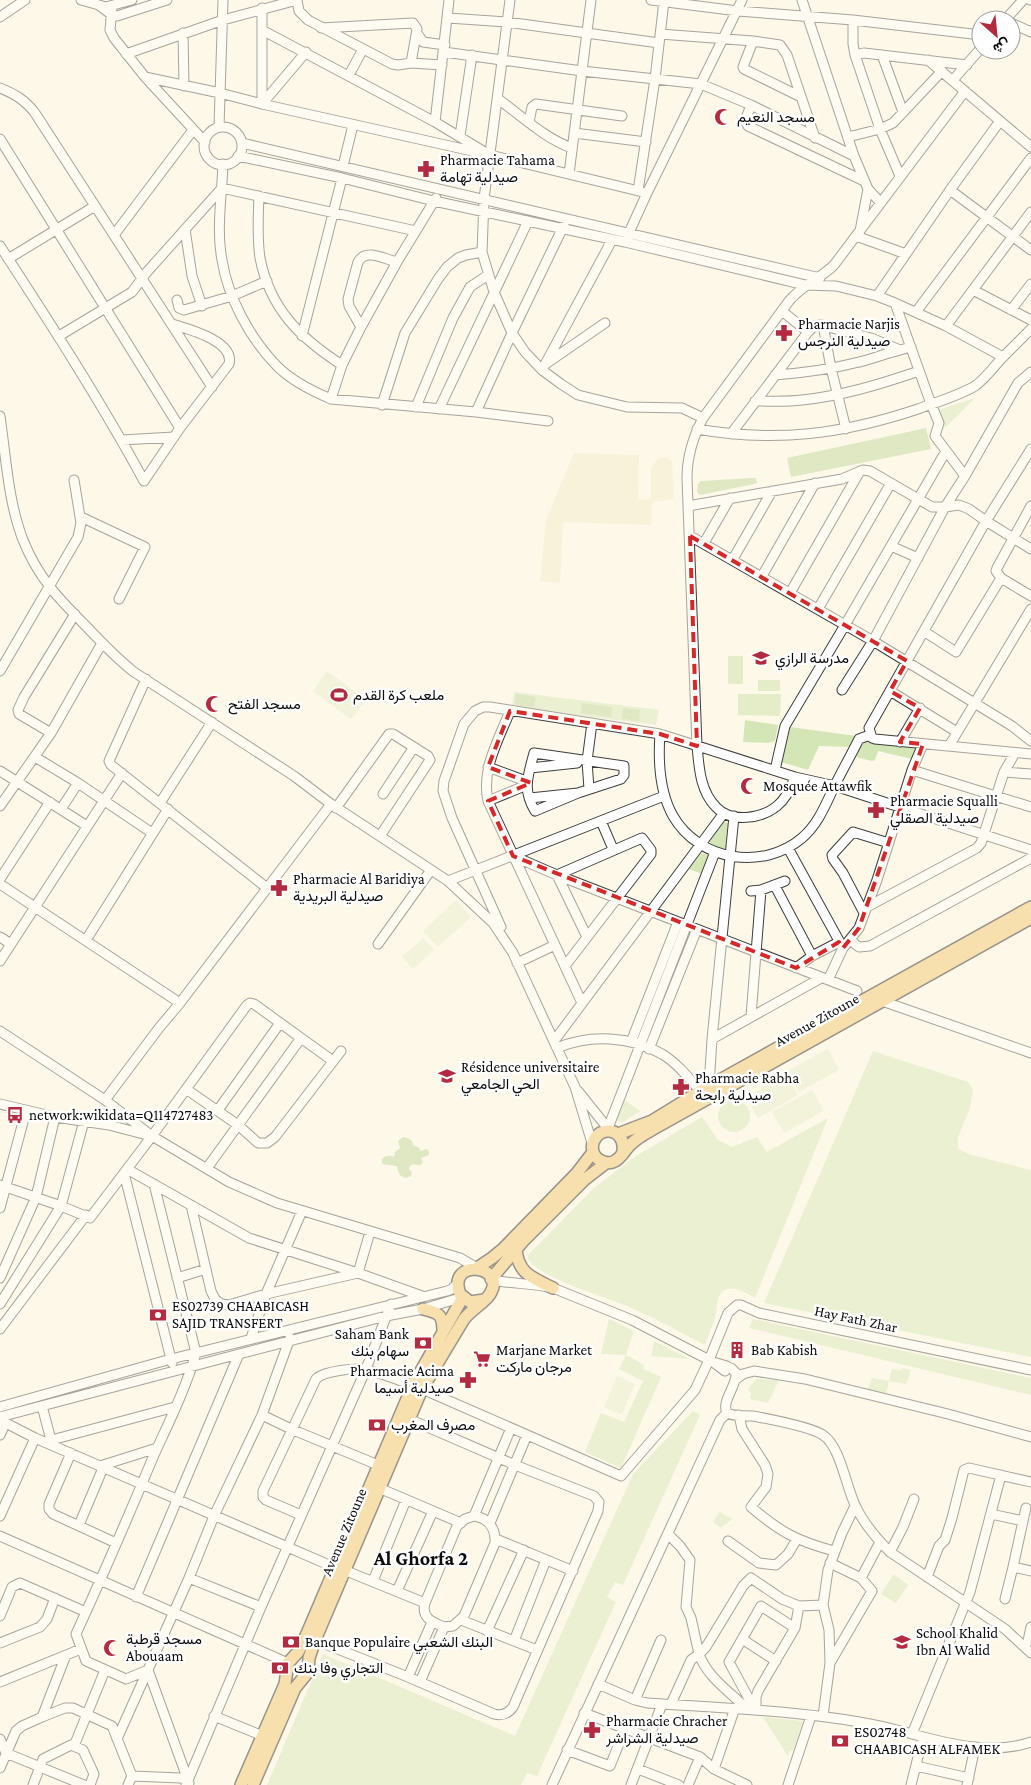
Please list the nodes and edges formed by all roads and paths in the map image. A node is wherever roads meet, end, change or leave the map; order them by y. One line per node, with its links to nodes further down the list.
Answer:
1 (26, 0): 20 (street)
2 (82, 0): 17 (street)
3 (132, 0): 17 (street)
4 (167, 0): 17 (street)
5 (223, 0): 22 (street)
6 (297, 0): 15 (street); 25 (street)
7 (449, 0): 21 (street)
8 (510, 0): 24 (street)
9 (591, 0): 29 (street)
10 (651, 0): 14 (street)
11 (742, 0): 18 (street)
12 (802, 0): 19 (street)
13 (1023, 0): 16 (street)
14 (664, 1): 18 (street); 31 (street)
15 (262, 8): 22 (street); 26 (street)
16 (1014, 10)
17 (112, 11): 37 (street)
18 (738, 11): 19 (street); 32 (street)
19 (807, 16): 23 (street); 74 (street)
20 (0, 17)
21 (448, 18): 24 (street); 34 (street)
22 (223, 20): 27 (street); 57 (street)
23 (853, 20): 30 (street); 40 (street)
24 (507, 22): 29 (street); 41 (street)
25 (320, 28): 28 (street); 35 (street)
26 (262, 30): 36 (street); 60 (street)
27 (183, 33): 37 (street); 54 (street)
28 (417, 33): 34 (street); 44 (street)
29 (587, 33): 31 (street); 47 (street)
30 (971, 34)
31 (660, 38): 32 (street); 51 (street)
32 (724, 38): 33 (street); 53 (street)
33 (754, 41): 58 (street); 58 (street)
34 (444, 48): 39 (street); 45 (street)
35 (363, 49): 44 (street); 49 (street)
36 (306, 52): 49 (street); 60 (street)
37 (126, 54): 50 (street)
38 (882, 54): 40 (street); 42 (street); 63 (street)
39 (472, 55): 41 (street); 73 (street)
40 (855, 55): 70 (street)
41 (503, 59): 47 (street); 59 (street)
42 (928, 60): 46 (street); 48 (street)
43 (971, 60): 46 (street)
44 (411, 63): 45 (street)
45 (442, 65): 66 (street)
46 (967, 65): 52 (street)
47 (582, 71): 51 (street); 62 (street)
48 (942, 71): 52 (street); 63 (street)
49 (349, 75): 66 (street)
50 (145, 77): 54 (street); 71 (street)
51 (655, 79): 53 (street); 78 (street)
52 (953, 80): 56 (street)
53 (701, 84): 61 (street); 95 (street)
54 (184, 86): 57 (street)
55 (0, 88): 100 (street)
56 (965, 91): 65 (street); 89 (street)
57 (220, 93): 60 (street); 69 (street)
58 (801, 97): 75 (street)
59 (498, 99): 67 (street); 82 (street)
60 (262, 104): 68 (street)
61 (751, 106): 75 (street); 91 (street)
62 (576, 110): 64 (street); 67 (street); 72 (street)
63 (903, 112): 70 (street)
64 (622, 116)
65 (1000, 121): 80 (street); 94 (street)
66 (435, 122): 73 (street)
67 (528, 122): 81 (street)
68 (353, 125): 82 (street); 87 (street)
69 (219, 127): 77 (street); 79 (street)
70 (880, 129): 74 (street); 89 (street)
71 (193, 130): 77 (street); 113 (street)
72 (574, 132): 78 (street); 81 (street)
73 (460, 136): 82 (street)
74 (848, 137): 84 (street)
75 (815, 138): 84 (street)
76 (0, 139): 108 (street)
77 (205, 142): 86 (street)
78 (646, 142): 95 (street)
79 (242, 143): 83 (street); 87 (street)
80 (1031, 147)
81 (572, 148): 88 (street)
82 (490, 155): 88 (street); 97 (street)
83 (238, 156): 86 (street); 90 (street)
84 (854, 156): 91 (street)
85 (1031, 158): 104 (street)
86 (222, 164): 92 (street)
87 (343, 166): 93 (street)
88 (569, 174): 95 (street)
89 (900, 176): 99 (street)
90 (342, 178): 98 (street); 103 (street)
91 (866, 185): 99 (street); 112 (street)
92 (222, 188): 96 (street); 109 (street); 132 (street)
93 (442, 190): 97 (street); 98 (street)
94 (950, 190): 104 (street); 120 (street)
95 (642, 192): 111 (street)
96 (259, 196): 103 (street); 126 (street)
97 (484, 199): 101 (street); 105 (street)
98 (434, 201): 101 (street); 110 (street)
99 (880, 202): 112 (street)
100 (95, 206): 108 (street); 113 (street)
101 (483, 211): 106 (street); 119 (street)
102 (1031, 212): 114 (street)
103 (334, 213): 110 (street); 151 (street)
104 (986, 217): 114 (street); 140 (street)
105 (567, 218): 107 (street); 111 (street)
106 (528, 221): 107 (street); 131 (street)
107 (563, 228): 115 (street); 149 (street)
108 (57, 229): 121 (street); 137 (street)
109 (185, 229): 125 (street); 136 (street)
110 (416, 231): 122 (street)
111 (629, 233): 116 (street); 124 (street)
112 (858, 234): 120 (street); 124 (street)
113 (114, 235): 125 (street)
114 (1013, 236): 118 (street); 130 (street)
115 (612, 240): 116 (street); 156 (street)
116 (625, 242): 128 (street)
117 (0, 246): 121 (street)
118 (1031, 250)
119 (482, 252): 123 (street); 166 (street)
120 (906, 254): 133 (street)
121 (8, 259): 150 (street)
122 (397, 262): 146 (street); 146 (street)
123 (488, 275): 131 (street); 167 (street)
124 (819, 277): 128 (street); 129 (street)
125 (142, 279): 137 (street); 143 (street)
126 (267, 281): 132 (street); 151 (street)
127 (1031, 284): 138 (street)
128 (805, 285): 129 (street); 139 (street)
129 (836, 286): 133 (street)
130 (973, 290): 138 (street); 145 (street)
131 (494, 292): 149 (street); 168 (street)
132 (232, 296): 136 (street); 163 (street)
133 (877, 296): 135 (street)
134 (177, 300): 136 (street)
135 (895, 303): 140 (street); 152 (street)
136 (202, 306)
137 (106, 308): 150 (street); 173 (street)
138 (1011, 310): 141 (street)
139 (782, 311): 148 (street); 171 (street)
140 (916, 312): 145 (street)
141 (1031, 320)
142 (605, 323): 156 (street)
143 (172, 324): 161 (street); 161 (street)
144 (823, 325): 148 (street); 153 (street); 157 (street)
145 (946, 326): 154 (street)
146 (361, 328): 155 (street)
147 (1031, 329): 154 (street)
148 (808, 332): 160 (street)
149 (512, 333): 156 (street); 169 (street)
150 (59, 336): 178 (street)
151 (302, 336): 155 (street)
152 (910, 347): 153 (street); 158 (street)
153 (900, 350): 157 (street)
154 (1003, 357): 165 (street)
155 (342, 365): 163 (street)
156 (544, 367): 171 (street)
157 (831, 368): 160 (street); 162 (street)
158 (919, 371): 162 (street); 165 (street)
159 (1031, 372): 182 (street)
160 (775, 375): 164 (street)
161 (212, 387): 173 (street)
162 (837, 394): 164 (street); 175 (street)
163 (331, 399): 166 (street)
164 (755, 401): 176 (street)
165 (931, 404): 175 (street); 179 (street)
166 (382, 405): 167 (street)
167 (416, 407): 168 (street)
168 (439, 409): 169 (street)
169 (476, 412): 172 (street)
170 (0, 416): 203 (street)
171 (703, 418): 174 (street)
172 (548, 421)
173 (180, 428): 177 (street)
174 (698, 429): 176 (street); 189 (street)
175 (846, 429): 176 (street)
176 (731, 434)
177 (174, 437): 178 (street); 178 (street)
178 (122, 440)
179 (946, 451): 182 (street); 188 (street)
180 (1030, 452): 193 (street)
181 (860, 470): 184 (street); 185 (street); 204 (street)
182 (965, 476): 191 (street)
183 (74, 480): 192 (street)
184 (815, 483): 186 (street); 201 (street)
185 (891, 483): 188 (street); 207 (street)
186 (772, 491): 187 (street); 200 (street)
187 (730, 498): 189 (street); 196 (street)
188 (919, 499): 191 (street); 197 (street)
189 (688, 506): 194 (street)
190 (1031, 506): 195 (street)
191 (945, 507): 193 (street); 199 (street)
192 (81, 517): 203 (street); 206 (street)
193 (986, 521): 195 (street); 211 (street)
194 (690, 536): 196 (street); 231 (street)
195 (1013, 538): 198 (street); 202 (street)
196 (704, 543): 200 (street)
197 (891, 546): 199 (street); 210 (street)
198 (1031, 549)
199 (918, 558): 212 (street)
200 (733, 560): 201 (street)
201 (762, 576): 204 (street)
202 (1001, 578): 205 (street); 211 (street)
203 (49, 588): 209 (street); 215 (street)
204 (790, 593): 207 (street)
205 (1031, 596)
206 (119, 599)
207 (818, 609): 210 (street)
208 (1031, 609): 219 (street)
209 (74, 614): 213 (street); 225 (street)
210 (845, 625): 212 (street); 240 (street)
211 (925, 632): 214 (street)
212 (873, 641): 214 (street); 217 (street)
213 (102, 643): 216 (street); 225 (street)
214 (906, 661): 218 (street); 219 (street)
215 (0, 671)
216 (146, 680): 222 (street); 244 (street)
217 (842, 690)
218 (890, 691): 220 (street); 227 (street)
219 (975, 704): 224 (street); 228 (street)
220 (920, 708): 224 (street); 229 (street)
221 (510, 711): 223 (street); 238 (street); 283 (street)
222 (212, 722): 261 (street); 262 (street)
223 (592, 723): 226 (street); 237 (street)
224 (957, 732): 232 (street)
225 (51, 733): 236 (street)
226 (660, 734): 231 (street); 254 (street)
227 (870, 735): 229 (street); 250 (street)
228 (1031, 741)
229 (900, 742): 230 (street)
230 (923, 744): 232 (street); 241 (street)
231 (697, 746): 240 (street); 266 (street)
232 (949, 746): 234 (street)
233 (414, 747): 253 (street); 262 (street); 272 (street)
234 (1015, 753): 235 (street); 243 (street)
235 (1031, 754)
236 (35, 757): 247 (street); 248 (street)
237 (587, 761): 239 (street); 239 (street); 251 (street); 251 (street)
238 (488, 766): 249 (street); 258 (street)
239 (530, 768): 249 (street)
240 (775, 770): 246 (street)
241 (912, 770): 255 (street); 263 (street)
242 (0, 771): 247 (street)
243 (1004, 772): 245 (street); 255 (street)
244 (122, 773): 257 (street); 261 (street)
245 (1031, 774)
246 (795, 777): 250 (street); 267 (street)
247 (17, 782): 259 (street); 260 (street)
248 (78, 783): 257 (street); 265 (street)
249 (526, 783): 256 (street); 258 (street)
250 (835, 786): 263 (street); 275 (street)
251 (589, 789): 252 (street)
252 (578, 793): 256 (street); 256 (street)
253 (383, 794)
254 (664, 796): 268 (street); 274 (street)
255 (997, 796): 264 (street); 271 (street)
256 (530, 798)
257 (105, 800): 269 (street); 270 (street)
258 (488, 801): 279 (street)
259 (50, 802): 265 (street); 285 (street)
260 (0, 806)
261 (164, 806): 270 (street); 290 (street)
262 (334, 806): 272 (street); 290 (street)
263 (900, 807): 271 (street); 273 (street)
264 (1031, 807)
265 (61, 809): 269 (street)
266 (724, 813): 267 (street); 274 (street)
267 (734, 816): 280 (street)
268 (601, 821): 276 (street); 279 (street)
269 (87, 826): 295 (street)
270 (152, 833): 305 (street)
271 (984, 834): 277 (street); 296 (street)
272 (380, 836): 282 (street)
273 (889, 843): 296 (street); 296 (street)
274 (702, 844): 278 (street); 297 (street)
275 (788, 848): 280 (street); 311 (street)
276 (613, 849): 284 (street); 293 (street)
277 (1031, 850)
278 (716, 852): 280 (street); 300 (street)
279 (513, 856): 283 (street); 284 (street); 310 (street)
280 (731, 856): 304 (street)
281 (1031, 858): 306 (street)
282 (431, 870): 286 (street); 308 (street)
283 (476, 870): 286 (street); 309 (street)
284 (557, 875): 293 (street); 303 (street)
285 (0, 879)
286 (448, 881): 309 (street)
287 (785, 881): 289 (street)
288 (0, 884): 295 (street)
289 (775, 886): 291 (street); 313 (street)
290 (267, 888): 321 (street)
291 (762, 890): 292 (street); 312 (street)
292 (751, 891)
293 (617, 898): 297 (street); 303 (street)
294 (1031, 906): 336 (main road, Avenue Zitoune)
295 (36, 907): 305 (street); 307 (street)
296 (866, 910): 306 (street)
297 (652, 912): 299 (street); 322 (street)
298 (1031, 918): 320 (main road, Avenue Zitoune)
299 (678, 922): 300 (street); 328 (street)
300 (688, 925): 301 (street); 330 (street)
301 (697, 929): 304 (street); 330 (street)
302 (0, 937): 307 (street)
303 (587, 937): 316 (street)
304 (722, 939): 312 (street); 327 (street)
305 (86, 940): 321 (street)
306 (850, 940): 311 (street)
307 (12, 944): 314 (street)
308 (378, 944)
309 (508, 944): 315 (street)
310 (555, 945): 315 (street); 316 (street)
311 (841, 945): 313 (street); 318 (street)
312 (756, 952): 317 (street); 323 (street)
313 (812, 956): 317 (street)
314 (0, 961)
315 (517, 963): 329 (street)
316 (565, 966): 322 (street)
317 (796, 968): 318 (street)
318 (825, 979): 319 (street); 323 (street)
319 (857, 991)
320 (882, 1001): 332 (street); 347 (main road, Avenue Zitoune)
321 (180, 1003): 337 (street)
322 (582, 1003): 329 (street)
323 (751, 1016): 327 (street)
324 (280, 1023): 326 (street); 335 (street); 339 (street)
325 (0, 1031): 337 (street)
326 (301, 1038): 333 (street); 343 (street)
327 (712, 1039): 336 (street)
328 (631, 1042): 329 (street); 330 (street)
329 (555, 1045): 334 (street)
330 (645, 1047): 336 (street); 344 (street)
331 (341, 1051): 333 (street)
332 (1031, 1053)
333 (333, 1062): 343 (street)
334 (575, 1087): 344 (street); 346 (street)
335 (186, 1089): 339 (street); 345 (street)
336 (705, 1089): 344 (main road, Avenue Zitoune)
337 (106, 1100): 345 (street)
338 (0, 1104): 340 (street)
339 (218, 1110): 343 (street)
340 (26, 1111): 341 (street); 352 (street)
341 (55, 1117): 342 (street); 353 (street)
342 (84, 1121): 345 (street); 355 (street)
343 (238, 1125): 349 (street)
344 (612, 1131): 346 (main road); 347 (main road)
345 (152, 1136): 349 (street); 350 (street)
346 (592, 1148): 348 (main road); 363 (main road)
347 (622, 1155): 348 (main road)
348 (606, 1163): 361 (main road)
349 (207, 1168): 357 (street)
350 (126, 1171): 351 (street); 358 (street); 388 (street)
351 (154, 1184): 354 (street); 367 (street)
352 (3, 1186): 353 (street); 356 (street)
353 (36, 1197): 355 (street); 366 (street)
354 (191, 1205): 360 (street); 364 (street)
355 (61, 1206): 358 (street); 376 (street)
356 (0, 1208)
357 (302, 1211): 359 (street); 360 (street)
358 (86, 1215): 379 (street)
359 (370, 1232): 362 (street); 365 (street)
360 (285, 1249): 365 (street); 372 (street)
361 (516, 1249): 368 (main road); 371 (main road)
362 (447, 1255): 363 (street); 369 (street)
363 (477, 1268): 368 (main road); 369 (main road)
364 (206, 1269): 367 (street); 372 (street)
365 (358, 1273): 372 (street); 373 (street)
366 (0, 1278)
367 (178, 1278): 386 (street)
368 (491, 1280): 370 (street); 375 (main road)
369 (459, 1281): 373 (street); 374 (main road)
370 (512, 1284): 371 (street); 375 (street)
371 (553, 1288): 389 (street)
372 (266, 1294): 384 (street)
373 (422, 1297): 377 (street)
374 (463, 1297): 375 (main road); 378 (street); 383 (main road, Avenue Zitoune)
375 (486, 1298): 395 (main road, Avenue Zitoune)
376 (0, 1304): 379 (street)
377 (391, 1304): 380 (street); 381 (street)
378 (423, 1309): 380 (street); 383 (main road)
379 (13, 1312): 382 (street)
380 (386, 1316): 385 (street); 391 (street)
381 (292, 1328): 384 (street); 385 (street)
382 (0, 1329)
383 (443, 1332): 395 (main road, Avenue Zitoune)
384 (251, 1338): 386 (street)
385 (289, 1341): 387 (street); 400 (street)
386 (196, 1353): 388 (street); 390 (street)
387 (239, 1354): 390 (street); 424 (street)
388 (171, 1359): 393 (street); 397 (street)
389 (711, 1361): 392 (street, Hay Fath Zhar); 394 (street); 407 (street, Hay Fath Zhar)
390 (192, 1366): 393 (street); 398 (street)
391 (366, 1369): 395 (street); 405 (street); 411 (street)
392 (1031, 1370)
393 (173, 1371): 396 (street)
394 (736, 1379): 399 (street); 408 (street)
395 (417, 1387): 402 (main road, Avenue Zitoune); 404 (street); 415 (main road, Avenue Zitoune)
396 (42, 1406): 403 (street); 410 (street)
397 (0, 1407)
398 (175, 1407): 410 (street); 412 (street)
399 (727, 1413): 401 (street); 437 (street)
400 (262, 1415): 405 (street); 431 (street)
401 (739, 1415): 425 (street); 440 (street)
402 (409, 1418): 414 (street); 421 (main road, Avenue Zitoune)
403 (2, 1421): 406 (street); 409 (street)
404 (511, 1428): 407 (street); 414 (street)
405 (291, 1429): 411 (street); 429 (street)
406 (0, 1435)
407 (527, 1435): 416 (street)
408 (1031, 1437)
409 (35, 1438): 410 (street); 430 (street)
410 (48, 1441): 413 (street)
411 (333, 1446): 415 (street); 429 (street)
412 (158, 1448): 417 (street); 420 (street)
413 (71, 1453): 417 (street); 436 (street)
414 (499, 1458): 416 (street); 432 (street)
415 (378, 1465): 452 (main road, Avenue Zitoune)
416 (515, 1465): 435 (street); 453 (street)
417 (101, 1467): 420 (street); 436 (street)
418 (1001, 1475): 419 (street); 428 (street); 455 (street)
419 (1031, 1482)
420 (142, 1485): 424 (street); 443 (street)
421 (379, 1488): 423 (street); 452 (main road, Avenue Zitoune)
422 (914, 1499): 447 (street)
423 (406, 1500): 427 (street); 459 (street)
424 (178, 1501): 431 (street); 462 (street)
425 (855, 1506): 442 (street); 446 (street)
426 (1026, 1508): 433 (street)
427 (433, 1511): 434 (street); 461 (street)
428 (991, 1514): 433 (street); 465 (street)
429 (301, 1515): 444 (street)
430 (0, 1516)
431 (214, 1516): 444 (street); 456 (street)
432 (474, 1516): 434 (street); 435 (street)
433 (1023, 1521): 451 (street)
434 (461, 1523): 466 (street)
435 (490, 1523): 439 (street)
436 (79, 1525): 443 (street)
437 (668, 1534): 488 (street); 499 (street)
438 (0, 1536): 460 (street)
439 (496, 1539): 445 (street); 473 (street)
440 (797, 1540): 446 (street); 450 (street)
441 (728, 1541): 450 (street)
442 (880, 1542): 447 (street); 458 (street)
443 (116, 1543): 460 (street)
444 (287, 1546): 452 (street); 469 (street)
445 (524, 1550): 448 (street); 478 (street)
446 (834, 1551): 449 (street)
447 (890, 1552): 455 (street)
448 (546, 1560): 453 (street); 482 (street)
449 (830, 1563): 458 (street); 467 (street)
450 (763, 1564): 457 (street)
451 (1012, 1567): 454 (street); 464 (street)
452 (340, 1569): 459 (street); 480 (main road, Avenue Zitoune); 491 (main road, Avenue Zitoune)
453 (572, 1571): 487 (street)
454 (1031, 1571)
455 (927, 1577): 465 (street)
456 (189, 1578): 469 (street); 471 (street)
457 (750, 1578): 468 (street); 488 (street)
458 (860, 1578): 492 (street)
459 (373, 1581): 461 (street)
460 (101, 1582): 462 (street); 470 (street)
461 (397, 1591): 466 (street)
462 (136, 1597): 471 (street)
463 (55, 1598): 470 (street); 472 (street); 483 (street)
464 (1005, 1599)
465 (966, 1602): 486 (street); 511 (street)
466 (425, 1603): 474 (street)
467 (823, 1604): 468 (street); 492 (street)
468 (799, 1606): 477 (street)
469 (261, 1607): 484 (street)
470 (86, 1612): 485 (street)
471 (173, 1613): 484 (street); 494 (street)
472 (0, 1616)
473 (461, 1620): 476 (street); 478 (street)
474 (432, 1622): 476 (street); 496 (street)
475 (1031, 1626): 486 (street)
476 (444, 1627): 498 (street)
477 (795, 1628): 479 (street); 490 (street)
478 (487, 1630): 482 (street)
479 (742, 1639): 490 (street); 503 (street)
480 (315, 1640): 495 (main road, Avenue Zitoune); 496 (street)
481 (661, 1640): 500 (street)
482 (514, 1641): 487 (street)
483 (0, 1643)
484 (245, 1644): 491 (street); 506 (street)
485 (81, 1649): 489 (street); 493 (street)
486 (1028, 1649)
487 (537, 1650): 498 (street)
488 (699, 1654): 501 (street); 503 (street)
489 (66, 1655): 497 (street); 509 (street)
490 (776, 1661): 503 (street)
491 (289, 1663): 495 (main road); 495 (main road); 512 (main road, Avenue Zitoune)
492 (830, 1663): 508 (street)
493 (105, 1670): 494 (street); 505 (street)
494 (148, 1670): 516 (street); 530 (street)
495 (307, 1670): 536 (main road, Avenue Zitoune)
496 (408, 1677): 498 (street)
497 (0, 1682)
498 (420, 1682)
499 (598, 1684): 500 (street); 504 (street)
500 (635, 1700): 501 (street)
501 (667, 1704): 502 (street); 515 (street)
502 (736, 1708): 503 (street); 527 (street)
503 (752, 1710): 507 (street)
504 (584, 1713): 510 (street); 520 (street)
505 (87, 1714): 509 (street); 516 (street); 518 (street)
506 (214, 1716): 512 (street); 530 (street)
507 (812, 1716): 508 (street); 542 (street)
508 (823, 1716): 511 (street)
509 (42, 1717): 521 (street)
510 (625, 1729): 515 (street); 520 (street)
511 (912, 1734): 513 (street)
512 (263, 1736): 535 (main road, Avenue Zitoune)
513 (923, 1737): 519 (street); 523 (street)
514 (0, 1738): 521 (street)
515 (649, 1738): 522 (street); 526 (street)
516 (118, 1739): 528 (street)
517 (1031, 1742): 519 (street)
518 (74, 1746): 524 (street); 533 (street)
519 (976, 1747): 529 (street)
520 (567, 1750): 537 (street)
521 (6, 1753): 524 (street); 525 (street)
522 (700, 1757): 527 (street); 540 (street)
523 (916, 1766): 529 (street); 543 (street)
524 (40, 1767): 531 (street); 532 (street)
525 (0, 1768)
526 (638, 1769): 538 (street); 539 (street)
527 (714, 1769): 541 (street)
528 (132, 1776): 530 (street); 534 (street)
529 (968, 1781)
530 (188, 1783)
531 (33, 1785)
532 (84, 1785)
533 (90, 1785)
534 (128, 1785)
535 (241, 1785)
536 (253, 1785)
537 (552, 1785)
538 (632, 1785)
539 (680, 1785)
540 (688, 1785)
541 (747, 1785)
542 (788, 1785)
543 (911, 1785)

